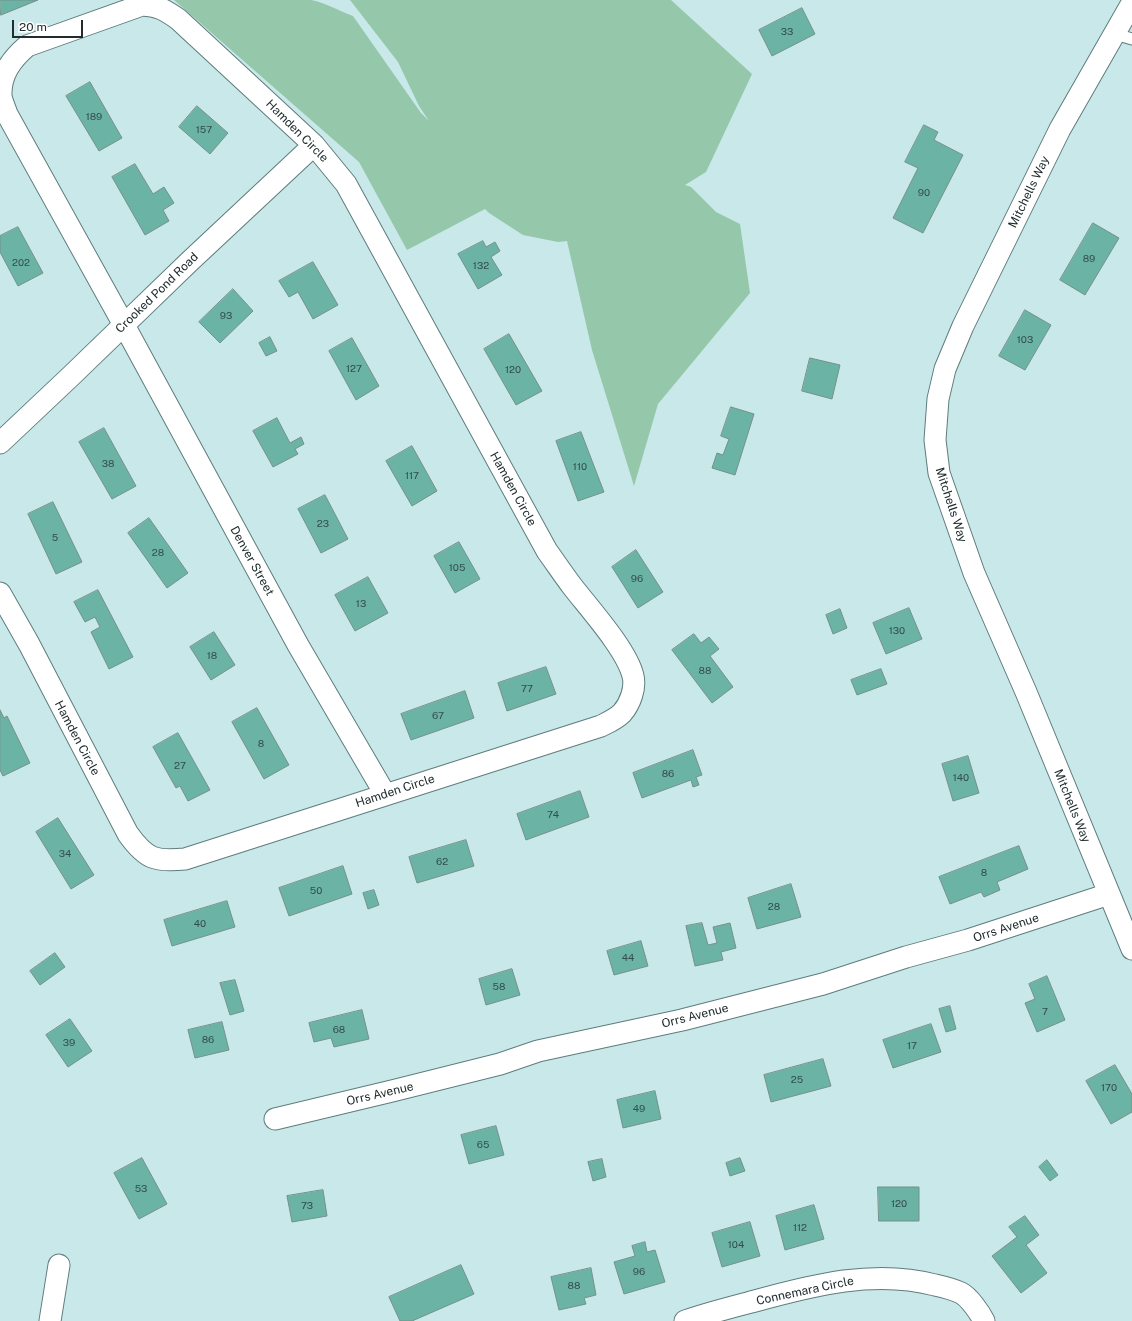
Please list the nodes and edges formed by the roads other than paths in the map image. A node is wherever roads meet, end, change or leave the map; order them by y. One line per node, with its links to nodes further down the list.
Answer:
1 (1132, 3): 2 (street, Mitchells Way)
2 (1124, 36): 8 (street, Mitchells Way)
3 (314, 145): 4 (street, Crooked Pond Road); 4 (street, Hamden Circle); 7 (street, Hamden Circle)
4 (124, 325): 5 (street, Crooked Pond Road); 7 (street, Denver Street)
5 (0, 443)
6 (0, 593): 7 (street, Hamden Circle)
7 (385, 794)
8 (1108, 894): 9 (street, Mitchells Way); 10 (street, Orrs Avenue)
9 (1132, 949)
10 (275, 1119)
11 (59, 1265): 12 (street)
12 (50, 1321)
13 (685, 1321): 14 (street, Connemara Circle)
14 (984, 1321)

